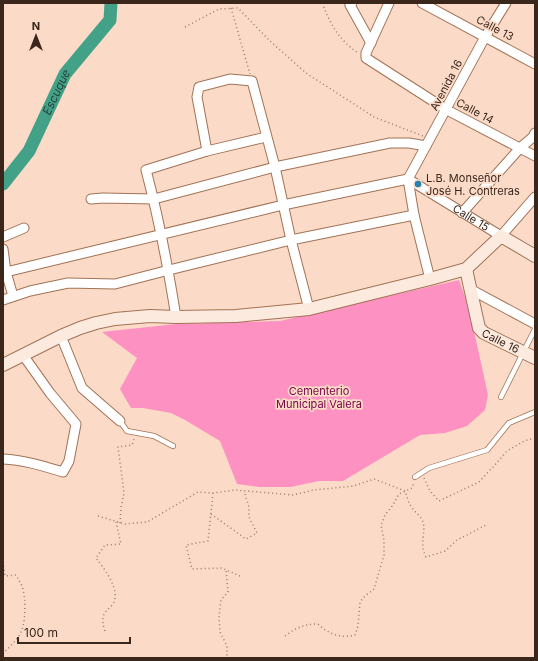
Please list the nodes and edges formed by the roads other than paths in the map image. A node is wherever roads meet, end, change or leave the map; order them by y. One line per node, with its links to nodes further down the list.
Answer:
1 (352, 3): 6 (street)
2 (389, 3): 6 (street)
3 (422, 3): 5 (street, Calle 13)
4 (506, 3): 5 (street, Avenida 16)
5 (485, 37): 7 (street, Calle 13); 8 (street, Avenida 16)
6 (371, 43): 8 (street, Calle 14)
7 (535, 64)
8 (447, 110): 11 (street, Avenida 16); 12 (street, Calle 14)
9 (535, 132): 12 (street)
10 (266, 137): 13 (street); 13 (street); 15 (street)
11 (428, 143): 15 (street); 16 (street, Avenida 16)
12 (520, 148): 14 (street, Calle 14); 21 (street)
13 (207, 151): 19 (street)
14 (535, 156)
15 (275, 168): 19 (street); 20 (street)
16 (408, 179): 20 (street); 21 (street, Calle 15); 22 (street)
17 (535, 197): 25 (street)
18 (91, 199): 19 (street)
19 (154, 199): 24 (street)
20 (283, 205): 24 (street); 27 (street)
21 (462, 212): 25 (street, Calle 15)
22 (414, 214): 27 (street); 33 (street)
23 (24, 228): 26 (street)
24 (162, 235): 31 (street); 32 (street)
25 (501, 236): 29 (main road, Calle 15); 30 (main road)
26 (3, 237)
27 (291, 240): 31 (street); 37 (street)
28 (3, 249): 32 (street)
29 (535, 256)
30 (466, 269): 33 (main road); 34 (main road, Calle 16)
31 (169, 270): 35 (street); 38 (street)
32 (6, 272): 35 (street)
33 (430, 279): 37 (main road)
34 (470, 289): 39 (street); 42 (main road, Calle 16)
35 (13, 296): 36 (street)
36 (3, 300)
37 (309, 309): 38 (main road)
38 (176, 318): 41 (main road)
39 (535, 324)
40 (535, 329): 42 (lane)
41 (61, 336): 43 (main road); 48 (street)
42 (523, 351): 44 (main road, Calle 16); 46 (lane)
43 (23, 355): 45 (main road); 50 (street)
44 (535, 358)
45 (3, 365)
46 (501, 397)
47 (535, 412): 51 (lane)
48 (120, 421): 49 (lane)
49 (173, 446)
50 (3, 459)
51 (415, 478)

